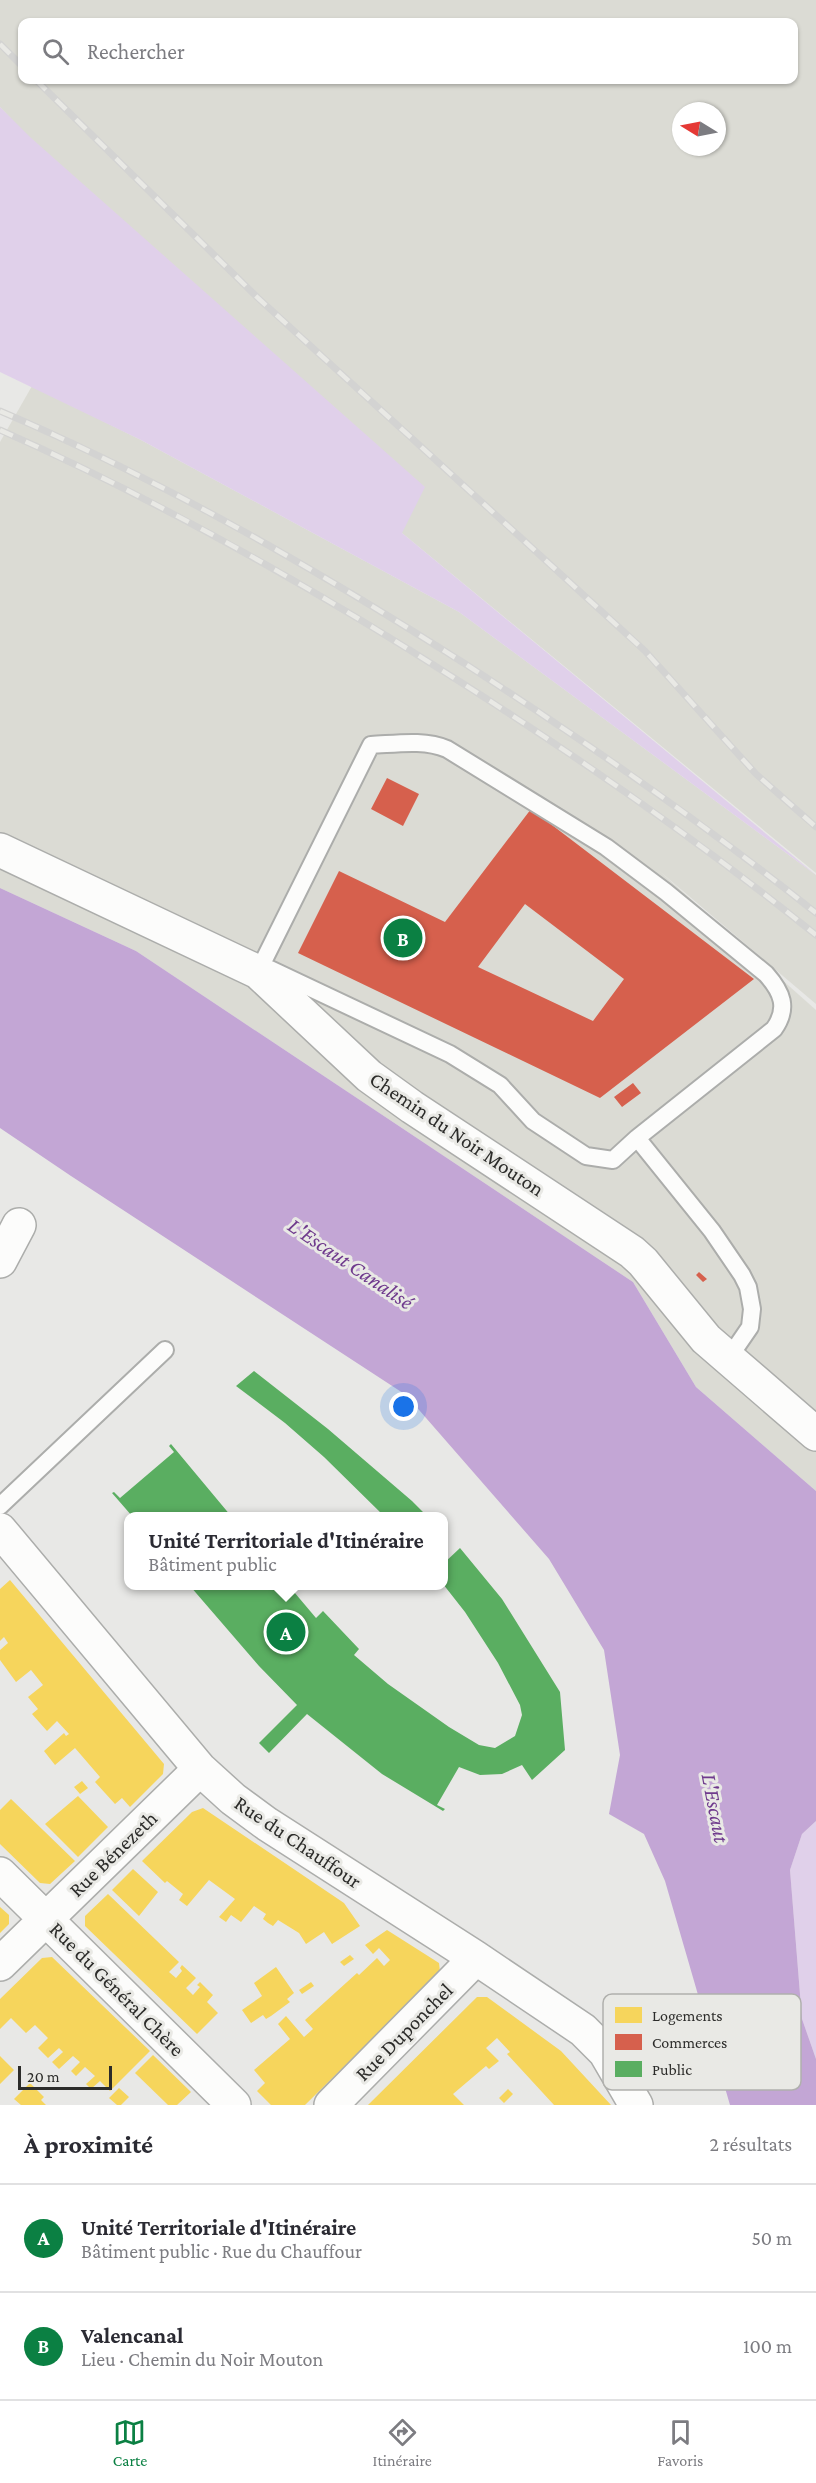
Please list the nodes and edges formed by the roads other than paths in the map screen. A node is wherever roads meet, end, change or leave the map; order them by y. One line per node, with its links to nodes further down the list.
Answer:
1 (0, 850): 2 (street, Chemin du Noir Mouton)
2 (260, 968): 3 (lane); 3 (lane); 7 (street, Chemin du Noir Mouton)
3 (637, 1138): 7 (lane)
4 (19, 1225): 5 (street)
5 (0, 1261)
6 (165, 1350): 9 (lane)
7 (728, 1359): 8 (street, Chemin du Noir Mouton)
8 (816, 1434)
9 (0, 1506)
10 (0, 1530): 11 (street, Rue du Chauffour)
11 (200, 1769): 13 (street, Rue Bénezeth); 14 (street, Rue du Chauffour)
12 (0, 1874): 13 (street, Rue du Général Chère)
13 (45, 1919): 15 (street, Rue Bénezeth); 18 (street, Rue du Général Chère)
14 (476, 1958): 16 (street, Rue du Chauffour); 19 (street, Rue Duponchel)
15 (0, 1964)
16 (603, 2050)
17 (627, 2090): 20 (street, Rue du Chauffour)
18 (234, 2105)
19 (331, 2105)
20 (636, 2105)

